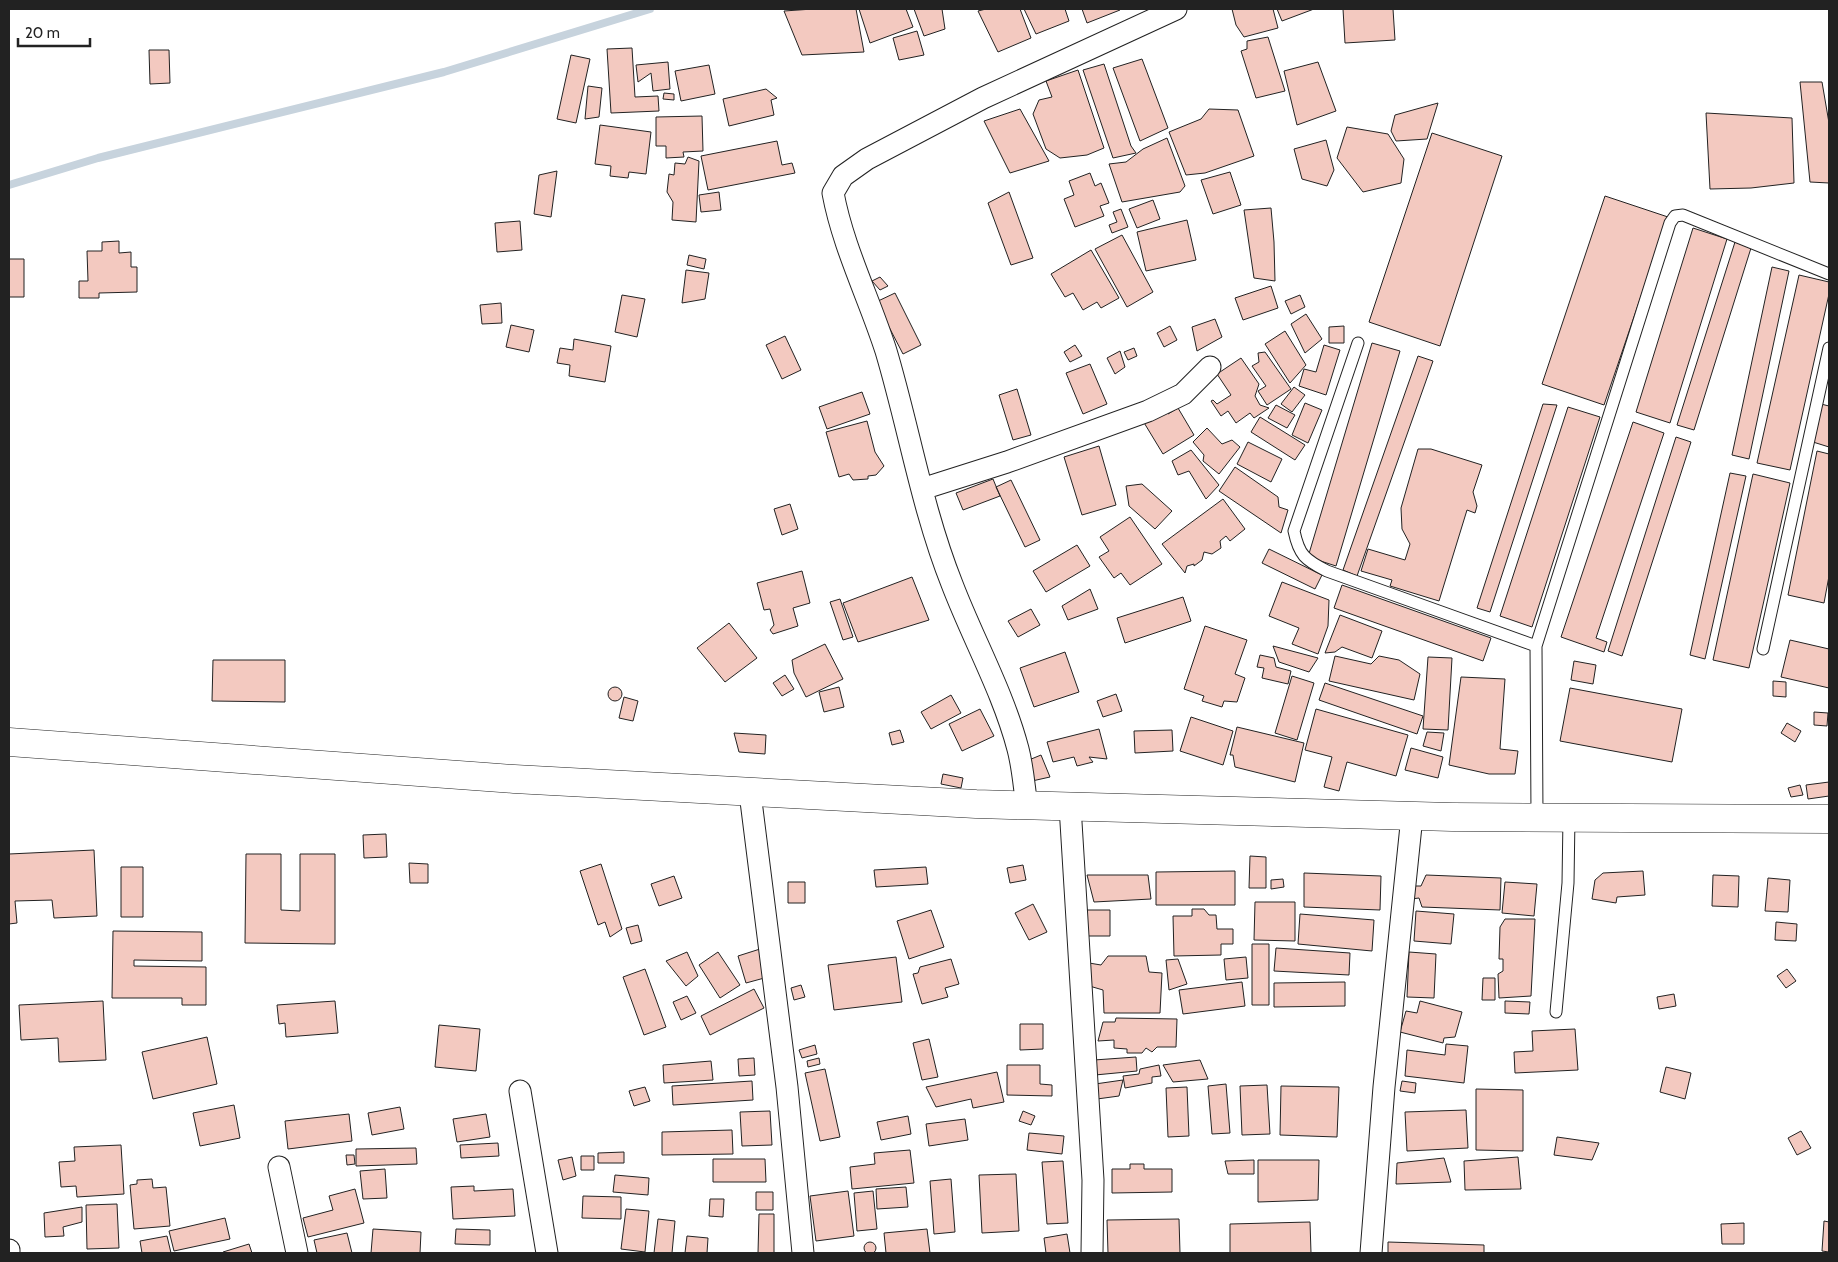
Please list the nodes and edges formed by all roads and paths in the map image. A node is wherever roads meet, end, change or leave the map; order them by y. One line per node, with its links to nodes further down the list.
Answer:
1 (1176, 9): 6 (street)
2 (1829, 274): 7 (lane)
3 (1358, 343): 7 (lane)
4 (1829, 348): 8 (lane)
5 (1210, 367): 6 (street)
6 (922, 489): 11 (street)
7 (1536, 646): 14 (lane)
8 (1762, 649)
9 (9, 742): 10 (street)
10 (750, 794): 11 (street); 22 (street)
11 (1028, 806): 12 (street)
12 (1070, 806): 13 (street); 23 (street)
13 (1412, 816): 14 (street); 24 (street)
14 (1537, 816): 15 (street)
15 (1569, 817): 16 (street); 17 (lane)
16 (1829, 819)
17 (1556, 1012)
18 (520, 1091): 21 (street)
19 (280, 1167): 20 (street)
20 (297, 1253)
21 (547, 1253)
22 (803, 1253)
23 (1092, 1253)
24 (1370, 1253)

